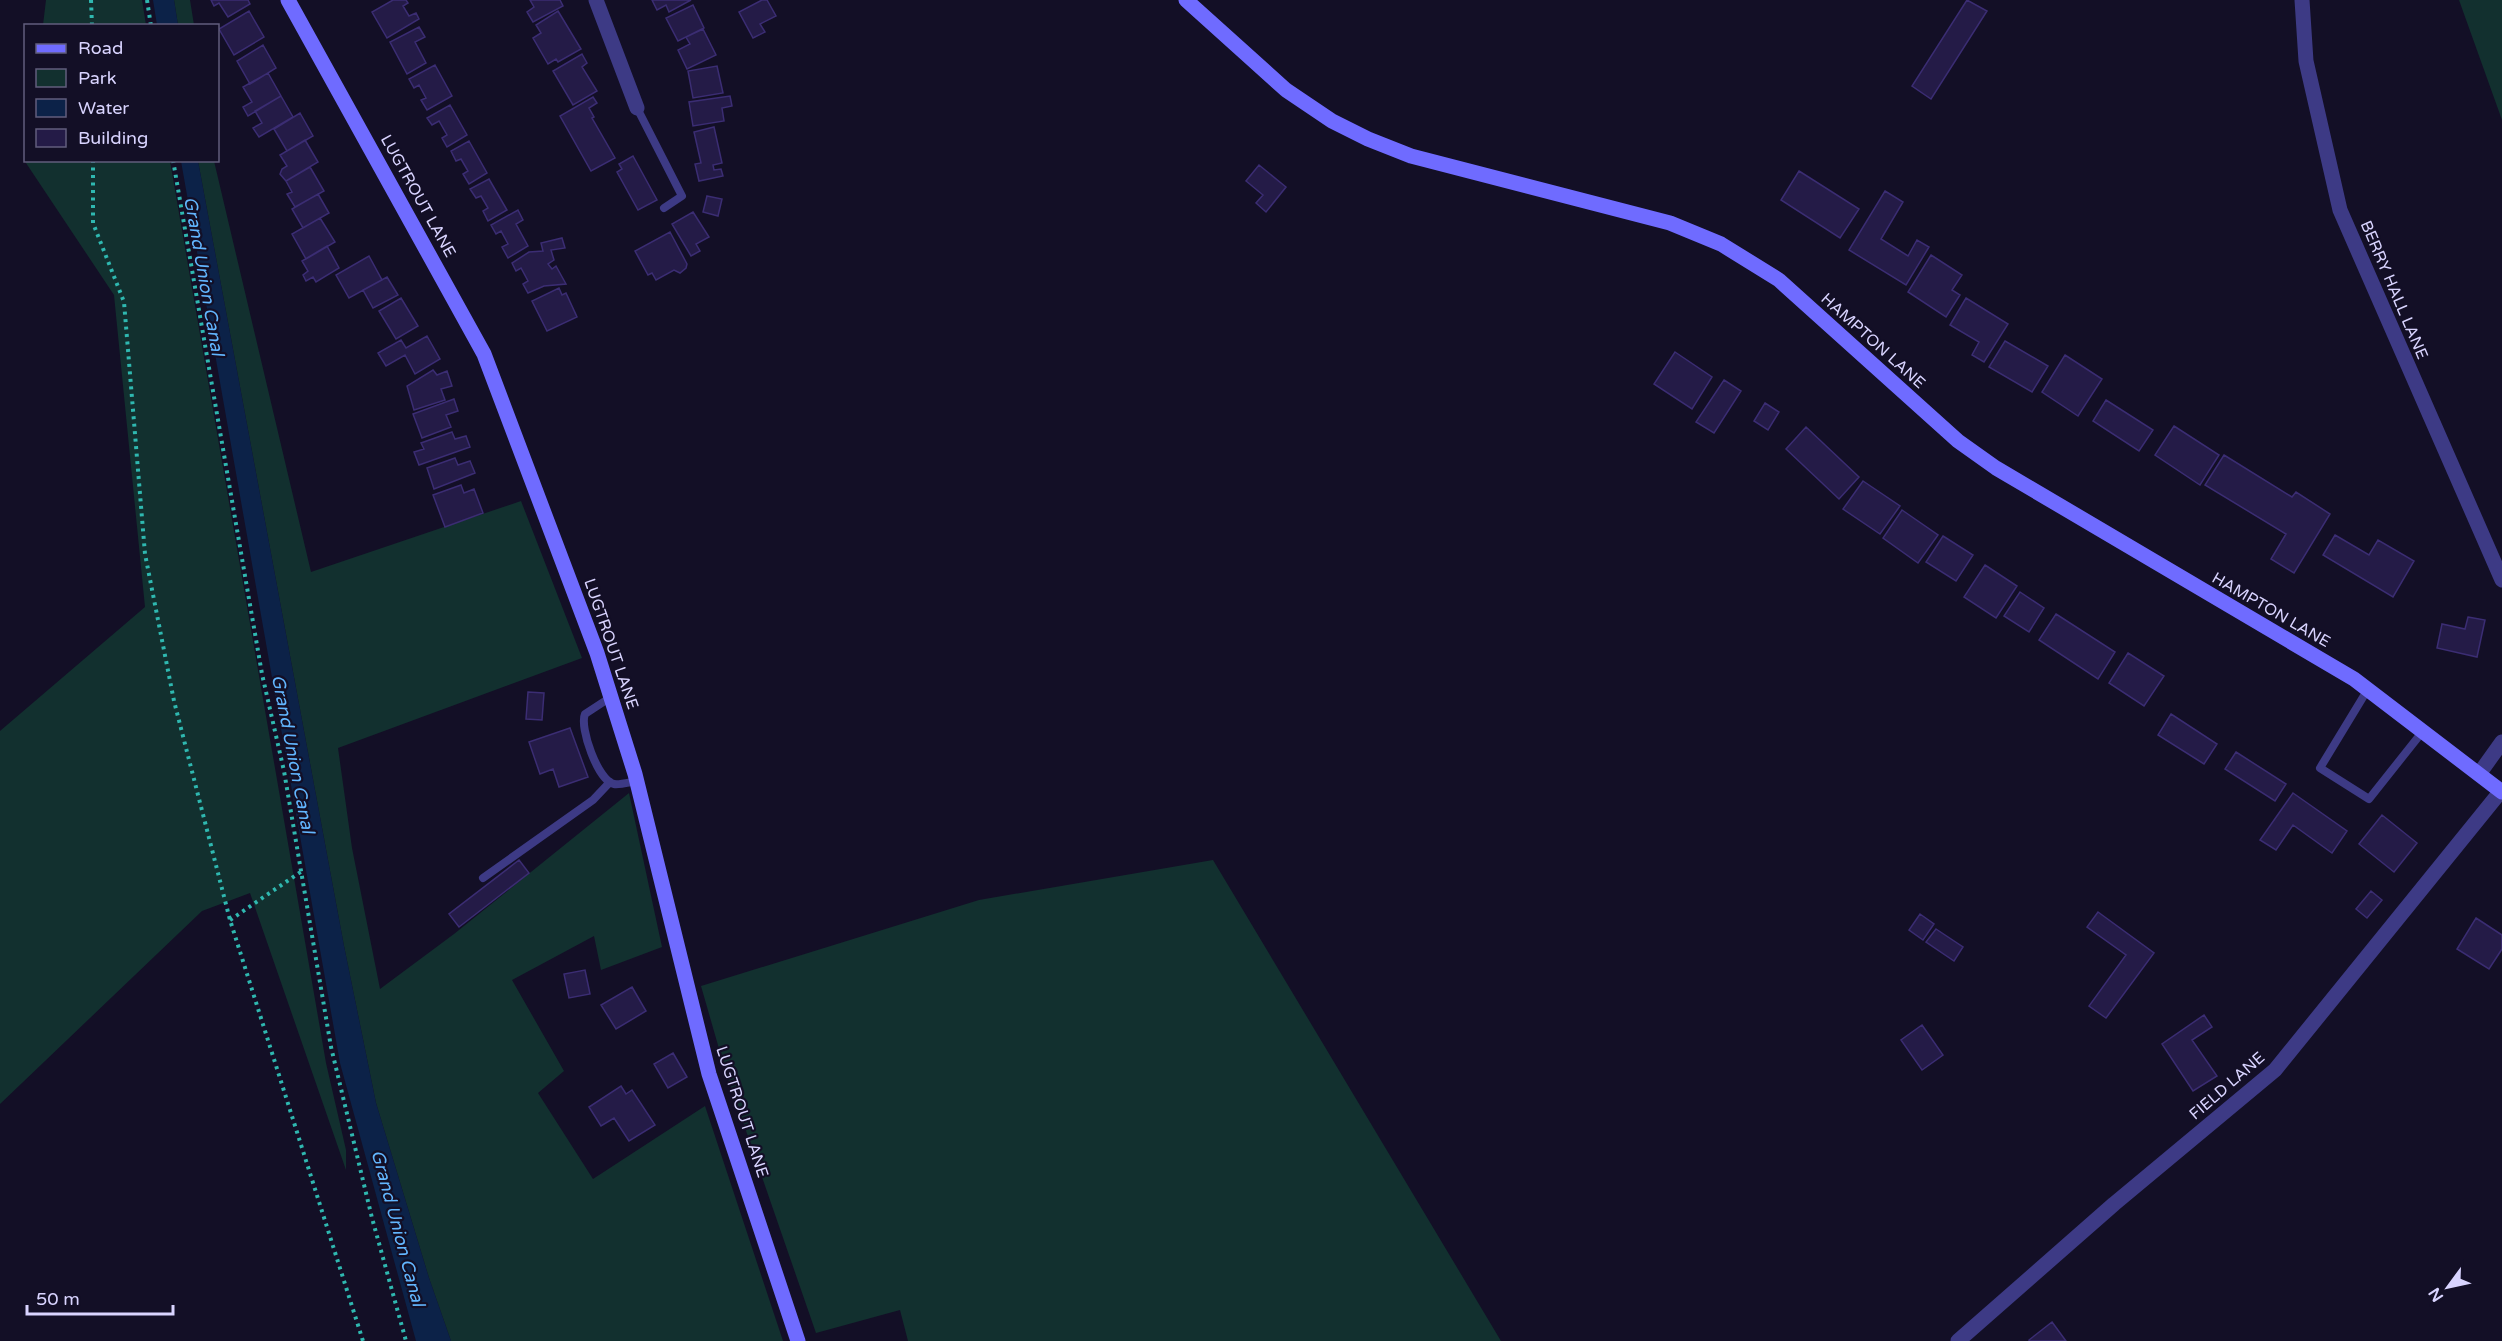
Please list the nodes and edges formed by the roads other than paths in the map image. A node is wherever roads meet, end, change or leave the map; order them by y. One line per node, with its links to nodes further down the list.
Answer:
1 (288, 0): 9 (main road, LUGTROUT LANE)
2 (596, 0): 5 (street)
3 (1186, 0): 8 (main road, HAMPTON LANE)
4 (2302, 0): 7 (street, BERRY HALL LANE)
5 (637, 108): 6 (lane)
6 (664, 208)
7 (2502, 580)
8 (2368, 689): 10 (main road, HAMPTON LANE); 10 (lane)
9 (611, 697): 13 (main road, LUGTROUT LANE); 14 (lane)
10 (2423, 731): 12 (main road, HAMPTON LANE)
11 (2502, 742): 12 (street)
12 (2479, 774): 15 (main road, HAMPTON LANE)
13 (637, 781): 14 (lane); 17 (main road, LUGTROUT LANE)
14 (610, 782): 16 (lane)
15 (2502, 791): 18 (street, FIELD LANE)
16 (483, 878)
17 (798, 1341)
18 (1958, 1341)

